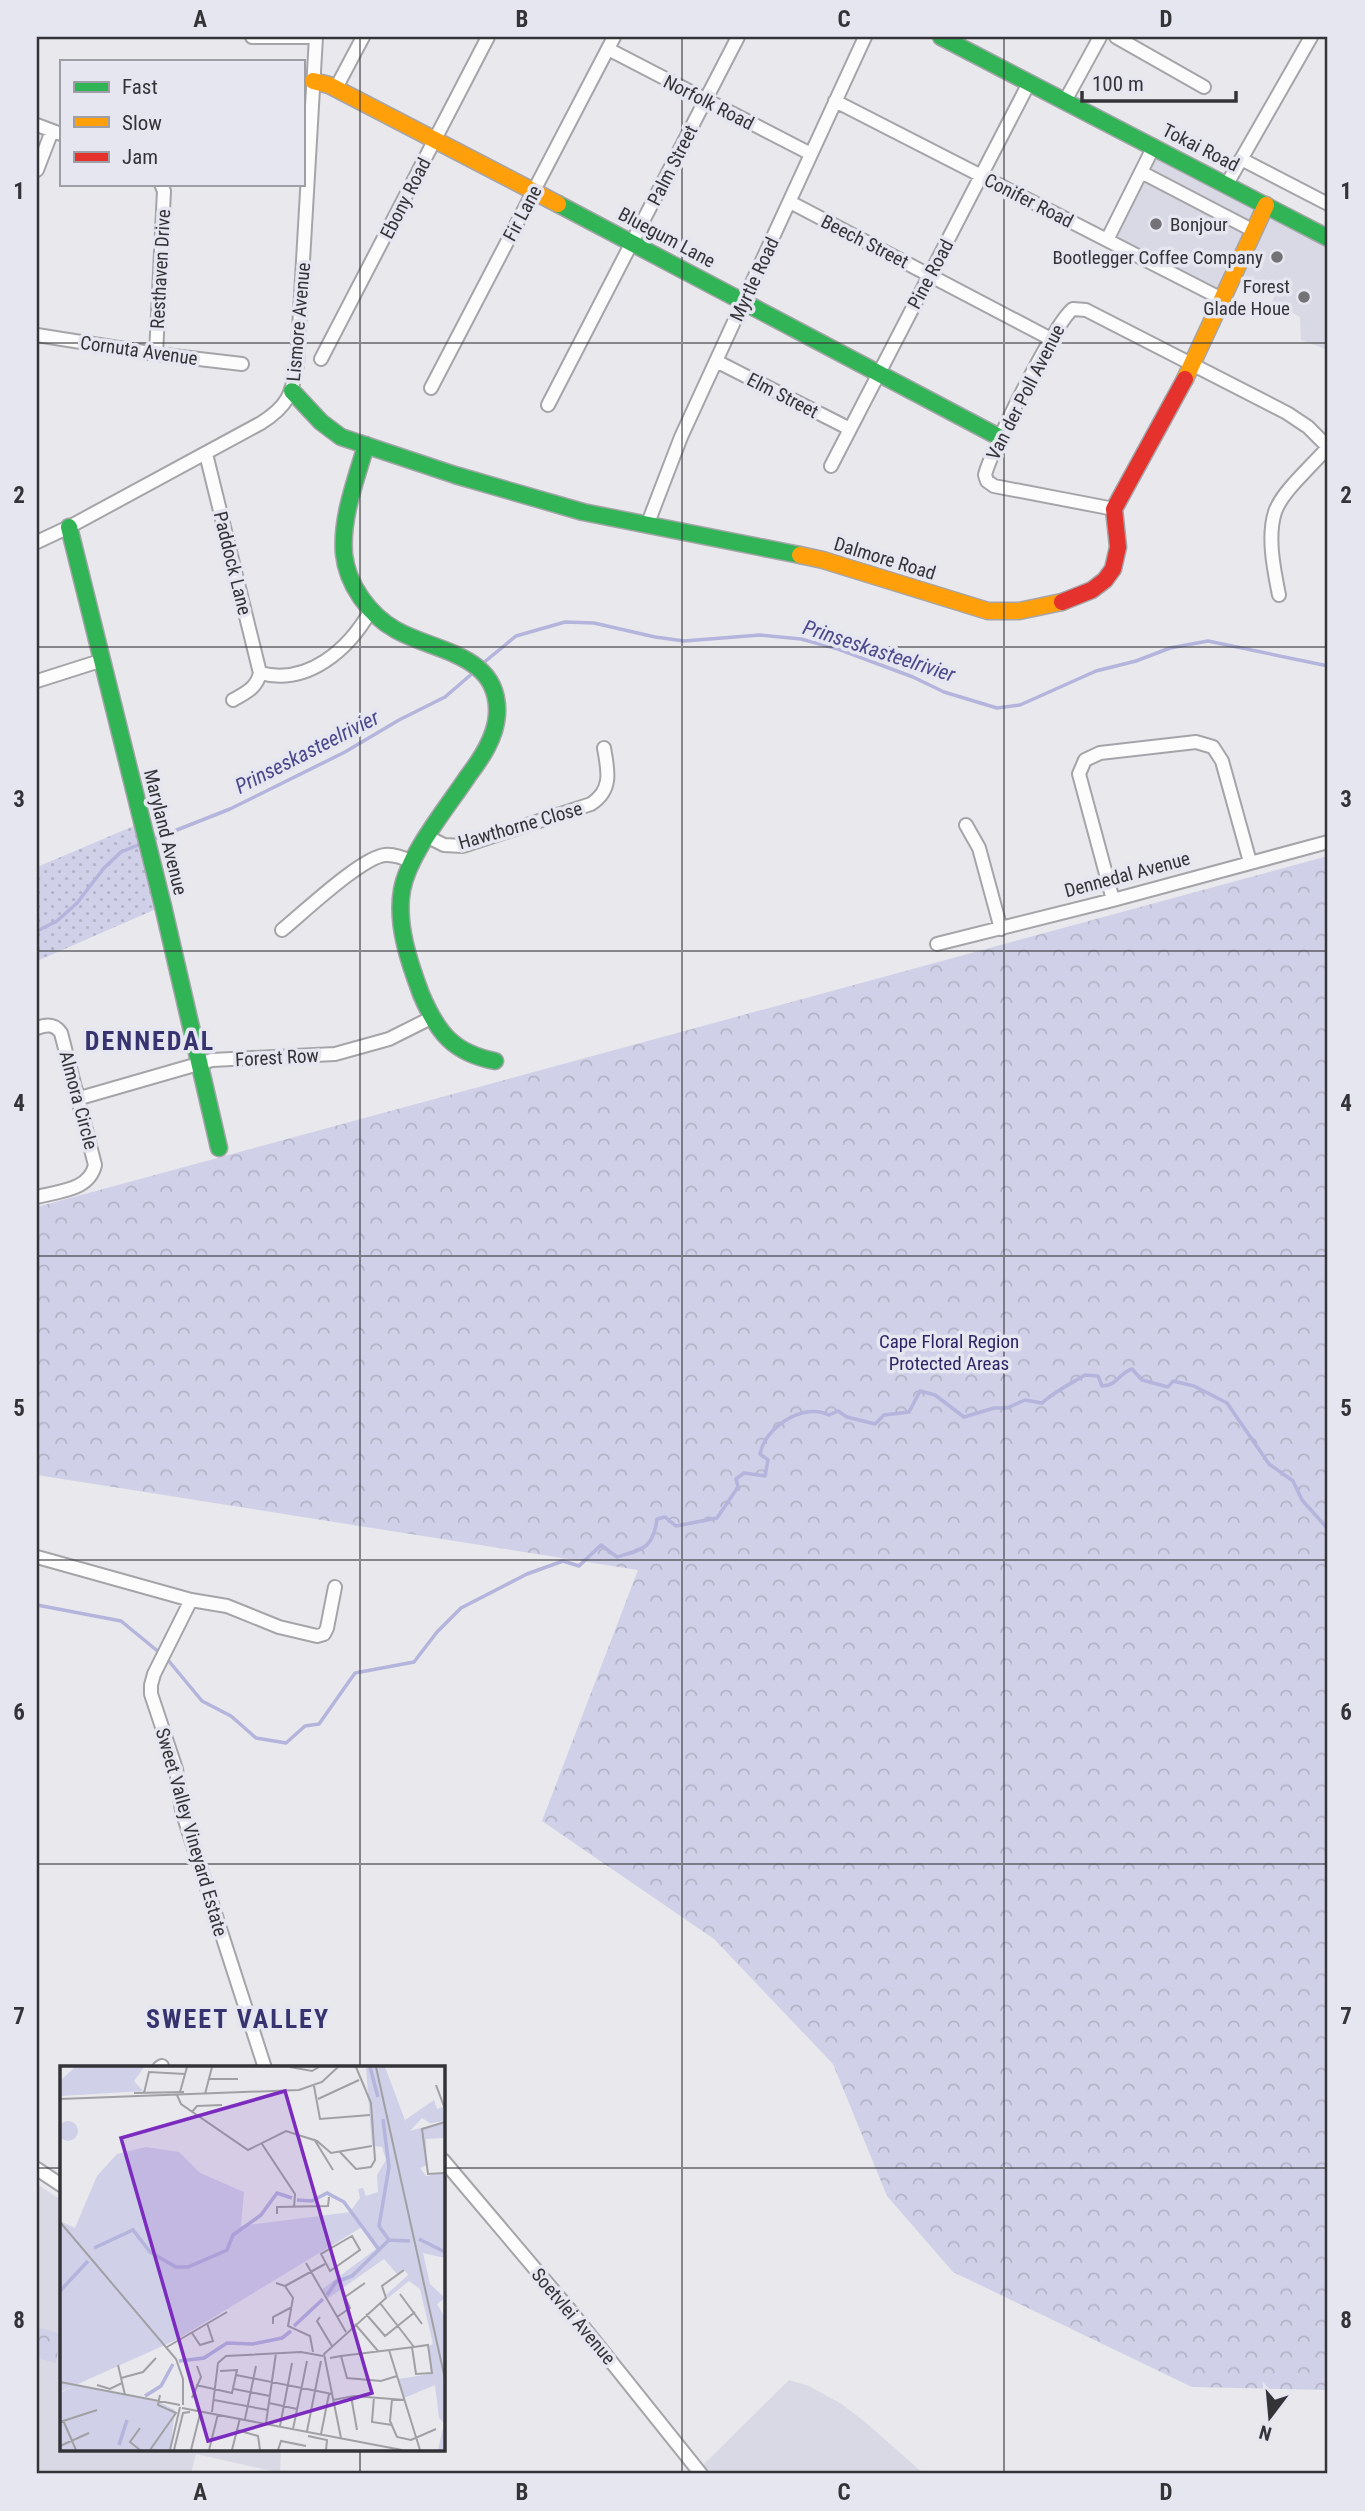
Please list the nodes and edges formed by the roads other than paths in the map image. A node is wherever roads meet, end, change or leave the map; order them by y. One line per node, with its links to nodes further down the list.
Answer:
1 (252, 37): 2 (street)
2 (316, 37): 13 (street, Lismore Avenue)
3 (363, 37): 16 (street)
4 (488, 37): 22 (street, Ebony Road)
5 (614, 37): 12 (street, Fir Lane)
6 (738, 37): 17 (street, Palm Street)
7 (865, 37): 18 (street, Myrtle Road)
8 (941, 37): 14 (street, Tokai Road)
9 (1100, 37): 19 (street)
10 (1116, 37): 15 (street)
11 (1311, 37): 25 (street)
12 (608, 49): 17 (street, Norfolk Road); 31 (street, Fir Lane)
13 (313, 81): 16 (street, Bluegum Lane); 51 (street, Lismore Avenue)
14 (1029, 83): 19 (street, Tokai Road); 28 (street, Pine Road)
15 (1204, 87)
16 (336, 88): 22 (street, Bluegum Lane)
17 (706, 100): 24 (street, Norfolk Road); 38 (street, Palm Street)
18 (835, 101): 24 (street, Myrtle Road); 28 (street, Conifer Road)
19 (1065, 101): 23 (street, Tokai Road)
20 (37, 125): 21 (street)
21 (57, 133): 26 (street)
22 (436, 139): 31 (street, Bluegum Lane); 45 (street, Ebony Road)
23 (1154, 146): 27 (street); 29 (street, Tokai Road)
24 (811, 154): 32 (street, Myrtle Road)
25 (1241, 159): 29 (street); 33 (street)
26 (37, 170)
27 (1141, 172): 35 (street); 37 (street)
28 (981, 176): 37 (street, Conifer Road); 39 (street, Pine Road)
29 (1227, 184): 34 (street, Tokai Road)
30 (162, 186): 44 (street, Resthaven Drive)
31 (534, 190): 38 (street, Bluegum Lane); 50 (street, Fir Lane)
32 (790, 202): 39 (street, Beech Street); 41 (street, Myrtle Road)
33 (1328, 204)
34 (1266, 205): 35 (street); 36 (street, Tokai Road)
35 (1254, 231): 40 (street)
36 (1328, 238)
37 (1107, 240): 40 (street, Conifer Road)
38 (632, 242): 41 (street, Bluegum Lane); 52 (street, Palm Street)
39 (930, 275): 43 (street, Beech Street); 49 (street, Pine Road)
40 (1222, 299): 48 (street)
41 (743, 302): 46 (street, Myrtle Road); 49 (street, Bluegum Lane)
42 (37, 335): 44 (street, Cornuta Avenue)
43 (1051, 339): 48 (street, Van der Poll Avenue); 54 (street, Van der Poll Avenue)
44 (156, 354): 47 (street, Cornuta Avenue)
45 (321, 359)
46 (716, 361): 53 (street, Elm Street); 60 (street, Myrtle Road)
47 (242, 364)
48 (1193, 365): 56 (street); 59 (street)
49 (878, 373): 53 (street, Pine Road); 54 (street, Bluegum Lane)
50 (430, 388)
51 (292, 391): 55 (street, Dalmore Road); 57 (street, Lismore Avenue)
52 (548, 405)
53 (850, 429): 58 (street, Pine Road)
54 (999, 437): 59 (street, Van der Poll Avenue)
55 (366, 445): 60 (street, Dalmore Road); 64 (street)
56 (1328, 447): 63 (street)
57 (206, 454): 61 (street, Lismore Avenue); 66 (street, Paddock Lane)
58 (831, 466)
59 (1114, 509): 60 (street, Dalmore Road)
60 (648, 523)
61 (69, 527): 62 (street, Lismore Avenue); 65 (street, Maryland Avenue)
62 (37, 542)
63 (1279, 595)
64 (372, 610): 66 (street); 71 (street)
65 (103, 660): 67 (street); 82 (street, Maryland Avenue)
66 (260, 673): 68 (street)
67 (37, 681)
68 (233, 700)
69 (604, 748): 71 (street, Hawthorne Close)
70 (966, 824): 76 (street)
71 (428, 837): 73 (street)
72 (1328, 842): 74 (street, Dennedal Avenue)
73 (412, 862): 77 (street); 79 (street)
74 (1250, 862): 75 (street, Dennedal Avenue); 75 (street)
75 (1113, 900): 76 (street, Dennedal Avenue)
76 (1002, 929): 78 (street, Dennedal Avenue)
77 (282, 930)
78 (936, 944)
79 (431, 1018): 81 (street); 82 (street, Forest Row)
80 (37, 1028): 83 (street, Almora Circle)
81 (495, 1061)
82 (200, 1063): 83 (street, Forest Row); 84 (street, Maryland Avenue)
83 (80, 1098): 85 (street, Almora Circle)
84 (219, 1148)
85 (37, 1197)
86 (37, 1558): 88 (street)
87 (335, 1587): 88 (street)
88 (191, 1600): 89 (street, Sweet Valley Vineyard Estate)
89 (264, 2066)
90 (444, 2161): 93 (street, Soetvlei Avenue)
91 (37, 2169): 92 (street)
92 (60, 2184)
93 (701, 2474)

